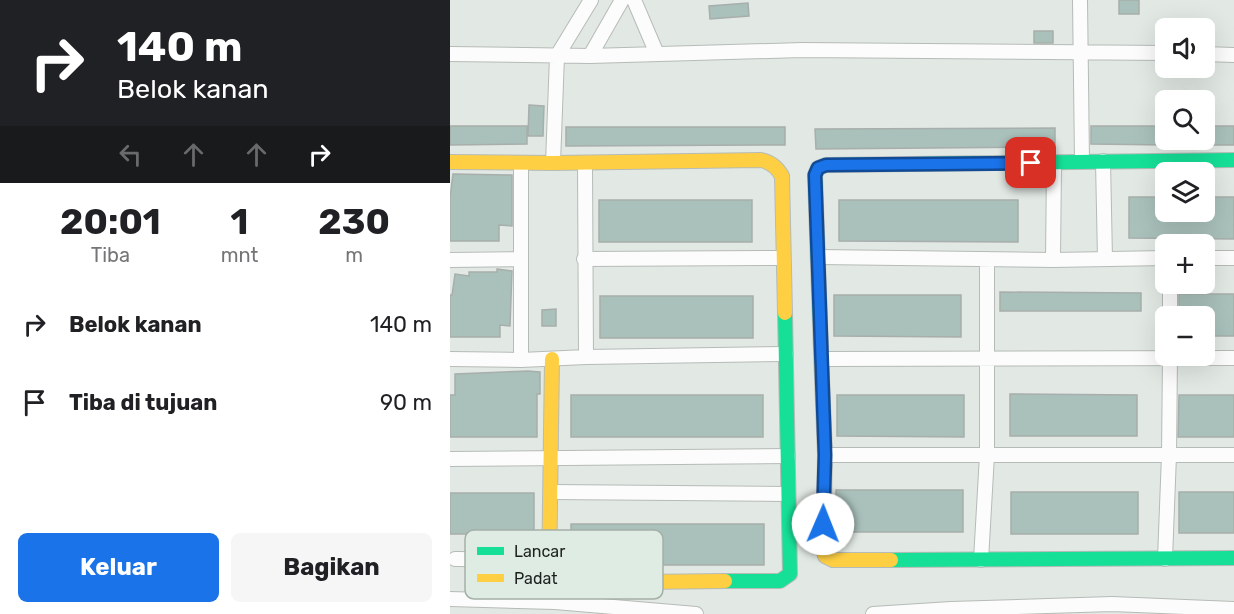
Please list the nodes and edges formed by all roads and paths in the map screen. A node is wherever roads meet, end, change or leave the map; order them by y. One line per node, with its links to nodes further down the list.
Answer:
1 (591, 0): 11 (street)
2 (622, 0): 12 (street)
3 (634, 0): 8 (street)
4 (1080, 0): 5 (street)
5 (1080, 52): 6 (street); 8 (street); 13 (street)
6 (1155, 53)
7 (450, 54): 11 (street)
8 (657, 54): 12 (street)
9 (1215, 54): 10 (street)
10 (1234, 55)
11 (557, 56): 12 (street); 20 (street)
12 (590, 56)
13 (1082, 160): 15 (street); 18 (street)
14 (1234, 160): 15 (street)
15 (1103, 161): 28 (street)
16 (450, 162): 19 (street)
17 (585, 163): 20 (street); 22 (street); 30 (street)
18 (1054, 163): 21 (street); 31 (street)
19 (521, 164): 20 (street); 26 (street)
20 (553, 164)
21 (819, 257): 27 (street); 36 (street)
22 (783, 258): 30 (street); 32 (street)
23 (1155, 258): 28 (street)
24 (1215, 258): 25 (street)
25 (1234, 258)
26 (521, 259): 29 (street); 41 (street)
27 (987, 259): 31 (street); 34 (street)
28 (1105, 259): 31 (street)
29 (450, 260)
30 (584, 260): 33 (street)
31 (1053, 260)
32 (786, 354): 33 (street); 47 (street)
33 (586, 357): 40 (street)
34 (987, 357): 35 (street); 36 (street); 44 (street)
35 (1155, 357)
36 (822, 358): 43 (street)
37 (1215, 358): 38 (street)
38 (1234, 358)
39 (450, 359): 41 (street)
40 (552, 359): 41 (street); 48 (street)
41 (522, 360)
42 (1170, 366): 45 (street)
43 (825, 455): 44 (street); 57 (street)
44 (987, 455): 45 (street); 57 (street)
45 (1169, 455): 46 (street); 56 (street)
46 (1234, 455)
47 (788, 456): 48 (street); 51 (street)
48 (551, 458): 49 (street); 50 (street)
49 (450, 459)
50 (551, 492): 51 (street); 52 (street)
51 (787, 494): 58 (street)
52 (550, 530)
53 (1234, 558): 56 (street)
54 (455, 559): 55 (street)
55 (465, 559)
56 (1165, 559): 57 (street)
57 (981, 560)
58 (663, 582)
59 (450, 599): 61 (street)
60 (1234, 609): 63 (street)
61 (653, 612): 62 (street)
62 (696, 614)
63 (873, 614)

